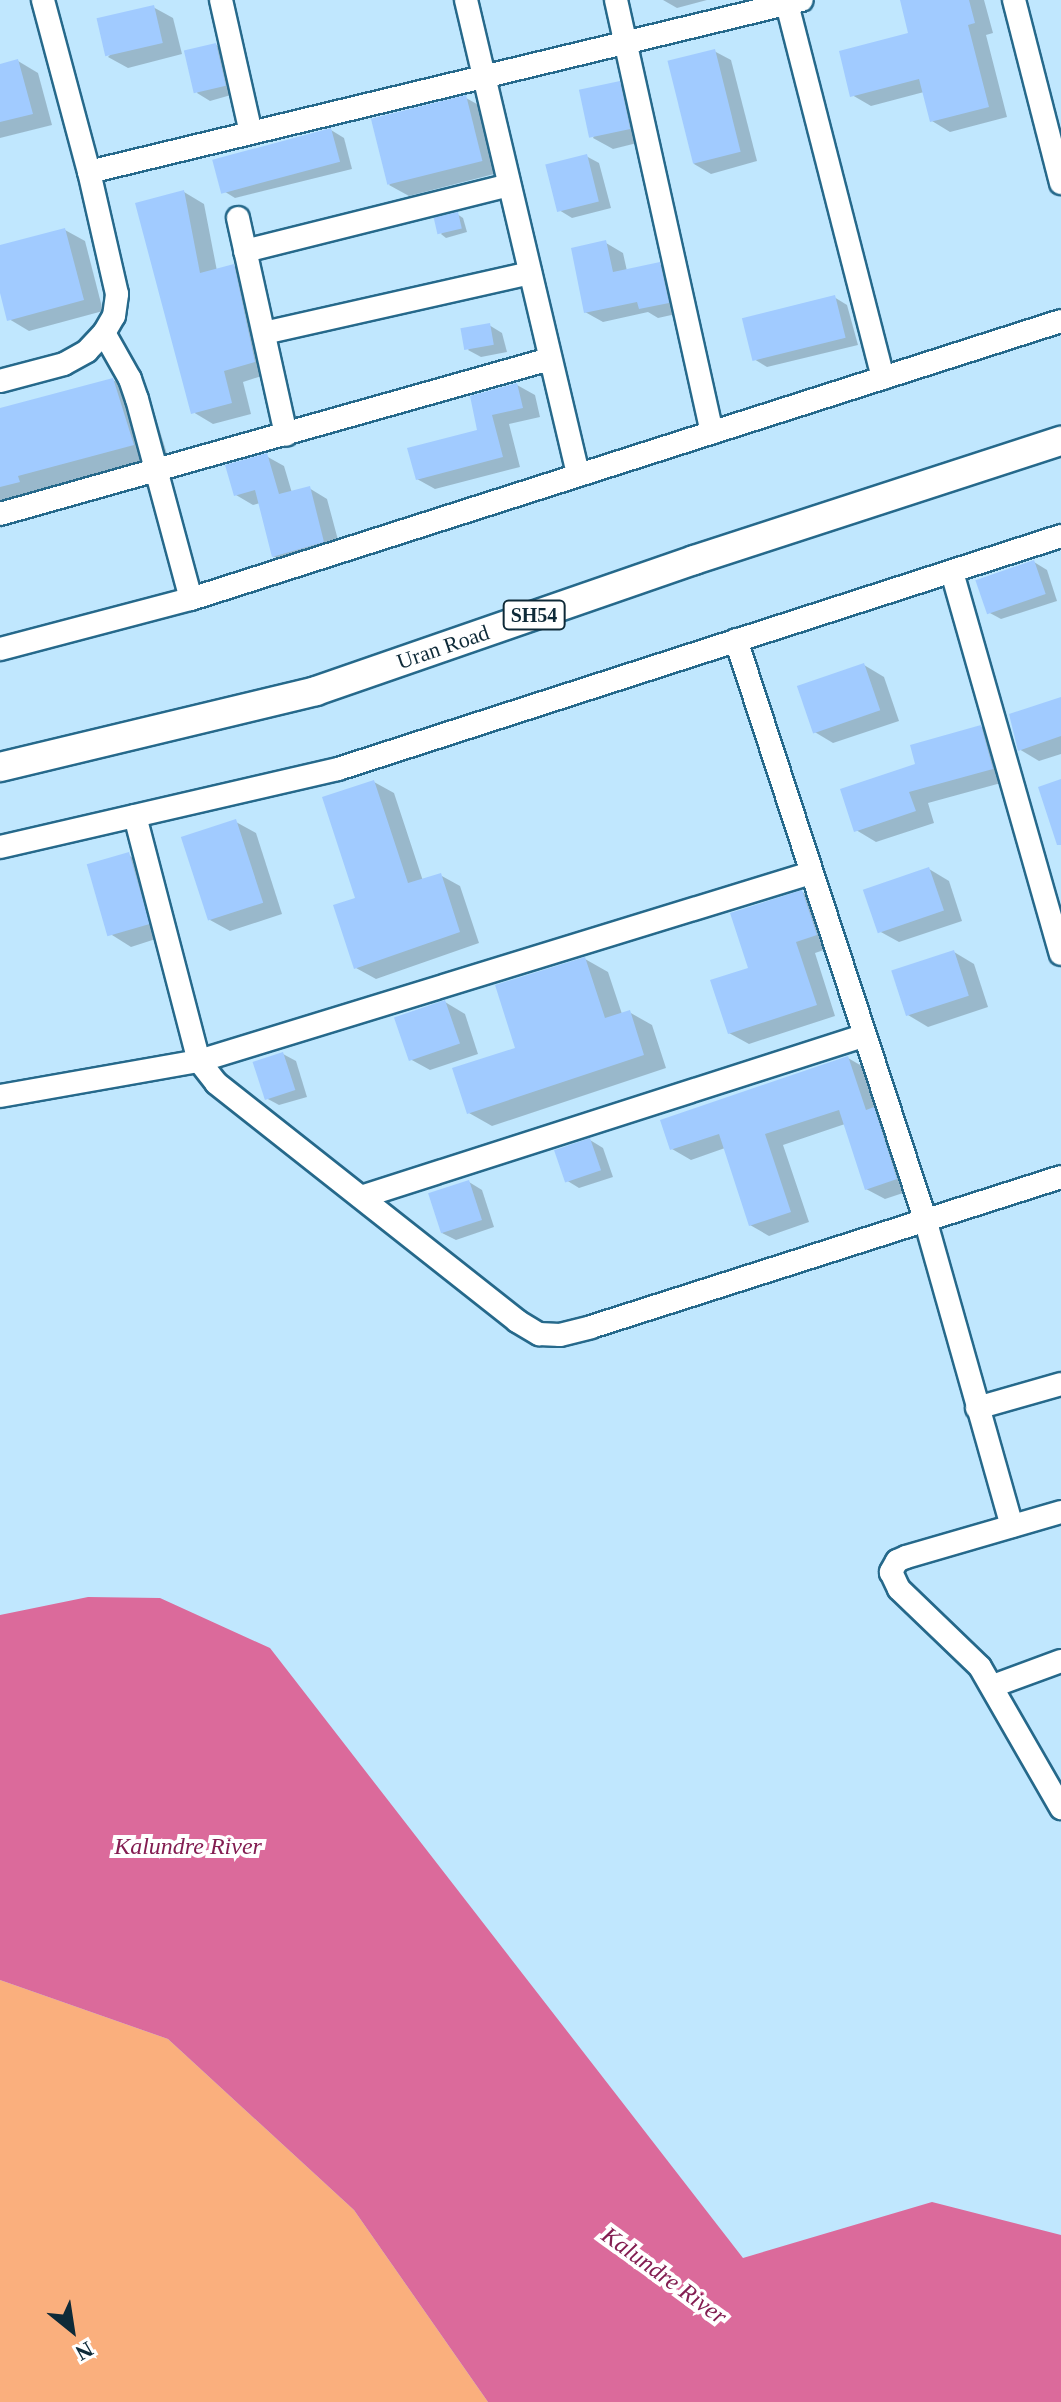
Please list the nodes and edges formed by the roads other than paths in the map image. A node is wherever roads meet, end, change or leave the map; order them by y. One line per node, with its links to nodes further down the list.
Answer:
1 (43, 0): 10 (street)
2 (221, 0): 9 (street)
3 (466, 0): 8 (street)
4 (616, 0): 7 (street)
5 (1014, 0): 11 (street)
6 (791, 1): 7 (street); 20 (street)
7 (626, 43): 8 (street); 22 (street)
8 (483, 77): 9 (street); 12 (street)
9 (251, 133): 10 (street)
10 (89, 172): 17 (street)
11 (1061, 183)
12 (509, 185): 14 (street); 15 (street)
13 (238, 218): 14 (street)
14 (245, 251): 18 (street)
15 (530, 273): 18 (street); 19 (street)
16 (1061, 321): 20 (street)
17 (104, 333): 21 (street); 25 (street)
18 (264, 333): 23 (street)
19 (550, 359): 23 (street); 26 (street)
20 (883, 378): 22 (street)
21 (0, 381)
22 (712, 432): 26 (street)
23 (286, 435): 25 (street)
24 (1061, 441): 33 (main road, Uran Road / SH54)
25 (157, 472): 27 (street); 30 (street)
26 (578, 475): 30 (street)
27 (0, 514)
28 (1061, 536): 29 (street)
29 (952, 572): 31 (street); 37 (street)
30 (191, 599): 32 (street)
31 (736, 640): 34 (street); 36 (street)
32 (0, 649)
33 (0, 767)
34 (135, 816): 35 (street); 39 (street)
35 (0, 847)
36 (811, 873): 38 (street); 39 (street)
37 (1061, 954)
38 (863, 1036): 42 (street); 43 (street)
39 (199, 1061): 40 (street); 42 (street)
40 (0, 1096)
41 (1061, 1177): 43 (street)
42 (361, 1197): 43 (street)
43 (925, 1219): 45 (street)
44 (1061, 1384): 45 (street)
45 (977, 1408): 47 (street)
46 (1061, 1512): 47 (street)
47 (1012, 1526): 49 (street)
48 (1061, 1661): 49 (street)
49 (993, 1686): 50 (street)
50 (1058, 1795)

